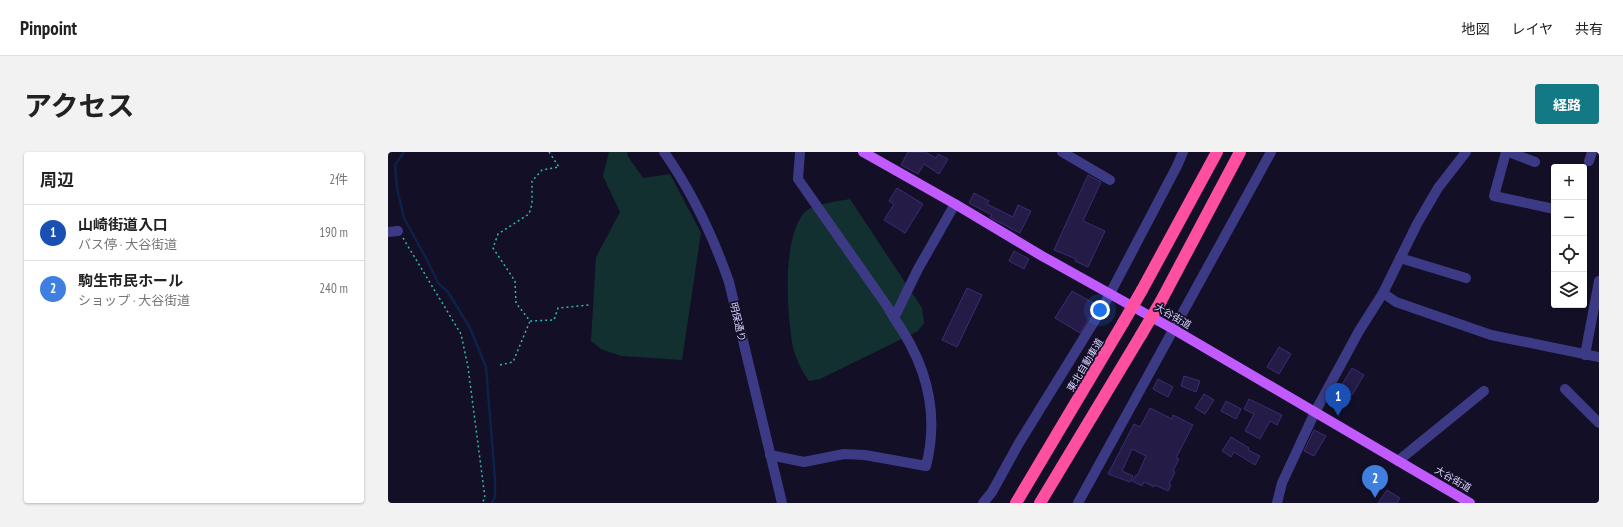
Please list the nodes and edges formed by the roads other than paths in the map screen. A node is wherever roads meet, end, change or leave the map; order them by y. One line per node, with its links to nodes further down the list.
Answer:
1 (664, 152): 29 (street, 明保通り)
2 (800, 152): 21 (street)
3 (863, 152): 14 (main road, 大谷街道)
4 (1062, 152): 13 (street)
5 (1183, 152): 20 (street)
6 (1217, 152): 33 (highway, 東北自動車道, bridge)
7 (1240, 152): 34 (highway, bridge)
8 (1271, 152): 22 (street)
9 (1466, 152): 16 (street)
10 (1506, 152): 15 (street)
11 (1509, 152): 12 (street)
12 (1535, 162)
13 (1110, 180)
14 (955, 204): 20 (main road, 大谷街道); 21 (street)
15 (1551, 208)
16 (1400, 258): 17 (street); 19 (street)
17 (1466, 278)
18 (1599, 281): 23 (street)
19 (1383, 293): 23 (street); 27 (street)
20 (1110, 294): 22 (main road, 大谷街道); 32 (street)
21 (894, 318): 29 (street)
22 (1173, 329): 27 (main road, 大谷街道); 35 (street)
23 (1585, 355): 24 (street)
24 (1599, 357)
25 (1565, 389): 28 (street)
26 (1484, 392): 30 (street)
27 (1315, 412): 30 (main road, 大谷街道); 36 (street)
28 (1599, 423)
29 (770, 455): 31 (street, 明保通り)
30 (1398, 461): 37 (main road, 大谷街道)
31 (782, 503)
32 (984, 503)
33 (1016, 503)
34 (1040, 503)
35 (1078, 503)
36 (1277, 503)
37 (1470, 503)

